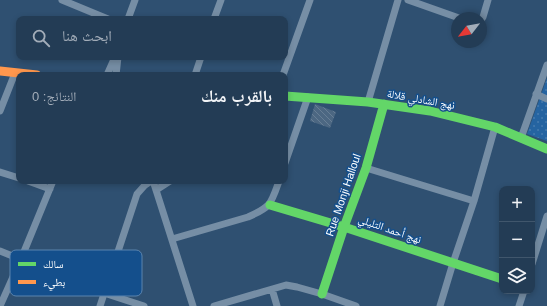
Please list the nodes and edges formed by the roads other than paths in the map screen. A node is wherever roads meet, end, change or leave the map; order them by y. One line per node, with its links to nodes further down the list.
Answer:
1 (62, 0): 10 (street)
2 (135, 0): 11 (street)
3 (221, 0): 12 (street)
4 (310, 0): 21 (street)
5 (398, 0): 27 (street)
6 (408, 0): 9 (street)
7 (488, 0): 8 (street)
8 (484, 12)
9 (451, 15)
10 (101, 16)
11 (129, 16)
12 (215, 16)
13 (113, 60): 18 (street)
14 (118, 60): 19 (street)
15 (200, 60): 20 (street)
16 (547, 65): 23 (street)
17 (0, 71): 22 (street)
18 (108, 72)
19 (116, 72)
20 (196, 72)
21 (284, 72)
22 (15, 73): 29 (street)
23 (536, 94): 26 (street); 31 (street)
24 (288, 96): 25 (street, نهج الشادلي قلالة)
25 (308, 97): 27 (street, نهج الشادلي قلالة); 33 (street)
26 (547, 99)
27 (368, 102): 28 (street, نهج الشادلي قلالة)
28 (384, 104): 30 (street, نهج الشادلي قلالة); 34 (street, Rue Monji Halloul)
29 (0, 111)
30 (495, 128): 31 (street, نهج الشادلي قلالة); 45 (street)
31 (521, 138): 32 (street, نهج الشادلي قلالة)
32 (547, 149)
33 (288, 154)
34 (366, 168): 45 (street); 48 (street, Rue Monji Halloul)
35 (0, 172): 36 (street)
36 (16, 177)
37 (36, 184): 43 (street)
38 (52, 184): 43 (street)
39 (147, 184): 51 (street)
40 (153, 184): 44 (street)
41 (165, 184): 44 (street)
42 (278, 184): 46 (street)
43 (50, 189): 50 (street)
44 (156, 190): 49 (street)
45 (474, 201): 55 (street)
46 (270, 205): 48 (street, نهج أحمد التليلي); 49 (street)
47 (547, 216): 54 (street)
48 (344, 226): 55 (street, نهج أحمد التليلي); 59 (street, Rue Monji Halloul)
49 (172, 239): 66 (street)
50 (25, 250)
51 (118, 250)
52 (0, 251): 53 (street)
53 (10, 255)
54 (534, 258)
55 (453, 263): 56 (street, نهج أحمد التليلي); 70 (street)
56 (499, 278)
57 (10, 284): 63 (street)
58 (272, 289): 59 (street); 67 (street); 68 (street)
59 (322, 294): 69 (street)
60 (523, 294): 71 (street)
61 (103, 296): 64 (street)
62 (113, 296): 65 (street)
63 (0, 306)
64 (100, 306)
65 (144, 306)
66 (193, 306)
67 (214, 306)
68 (277, 306)
69 (356, 306)
70 (440, 306)
71 (519, 306)

